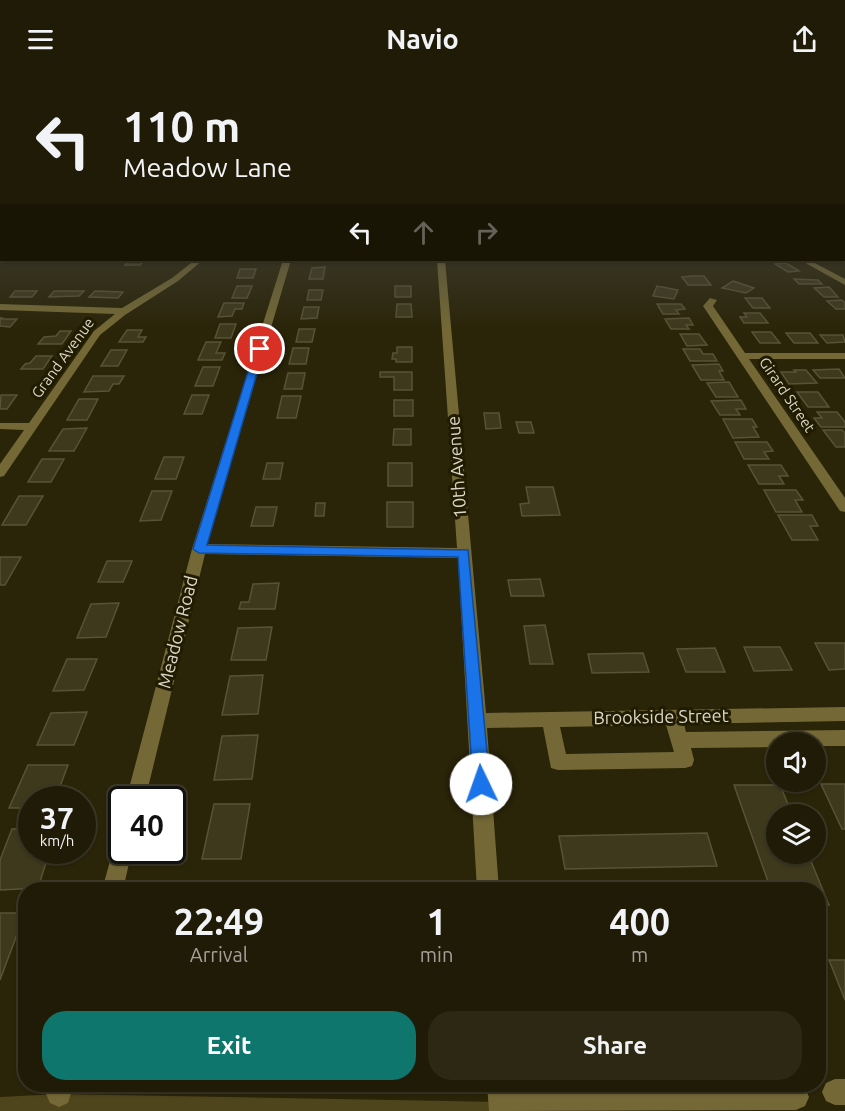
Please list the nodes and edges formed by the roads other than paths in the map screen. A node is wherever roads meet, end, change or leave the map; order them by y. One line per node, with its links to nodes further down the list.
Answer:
1 (198, 261): 8 (street, Grand Avenue)
2 (287, 261): 15 (street, Meadow Road)
3 (441, 261): 16 (street, 10th Avenue)
4 (806, 261): 5 (street)
5 (845, 282)
6 (713, 300): 9 (street, Girard Street)
7 (0, 307): 8 (street)
8 (122, 311): 12 (street, Grand Avenue)
9 (743, 356): 10 (street); 14 (street, Girard Street)
10 (845, 356)
11 (0, 426): 12 (street)
12 (32, 427): 13 (street, Grand Avenue)
13 (0, 473)
14 (845, 508)
15 (199, 549): 16 (street); 23 (street, Meadow Road)
16 (464, 553): 20 (street, 10th Avenue)
17 (845, 714): 18 (street, Brookside Street)
18 (673, 717): 19 (street, Brookside Street); 22 (street)
19 (550, 719): 20 (street, Brookside Street); 22 (street)
20 (477, 721): 26 (street, 10th Avenue)
21 (845, 738): 22 (street)
22 (680, 740)
23 (139, 786)
24 (118, 864): 25 (street)
25 (114, 882)
26 (487, 882)
27 (795, 1097): 28 (street)
28 (501, 1099)

